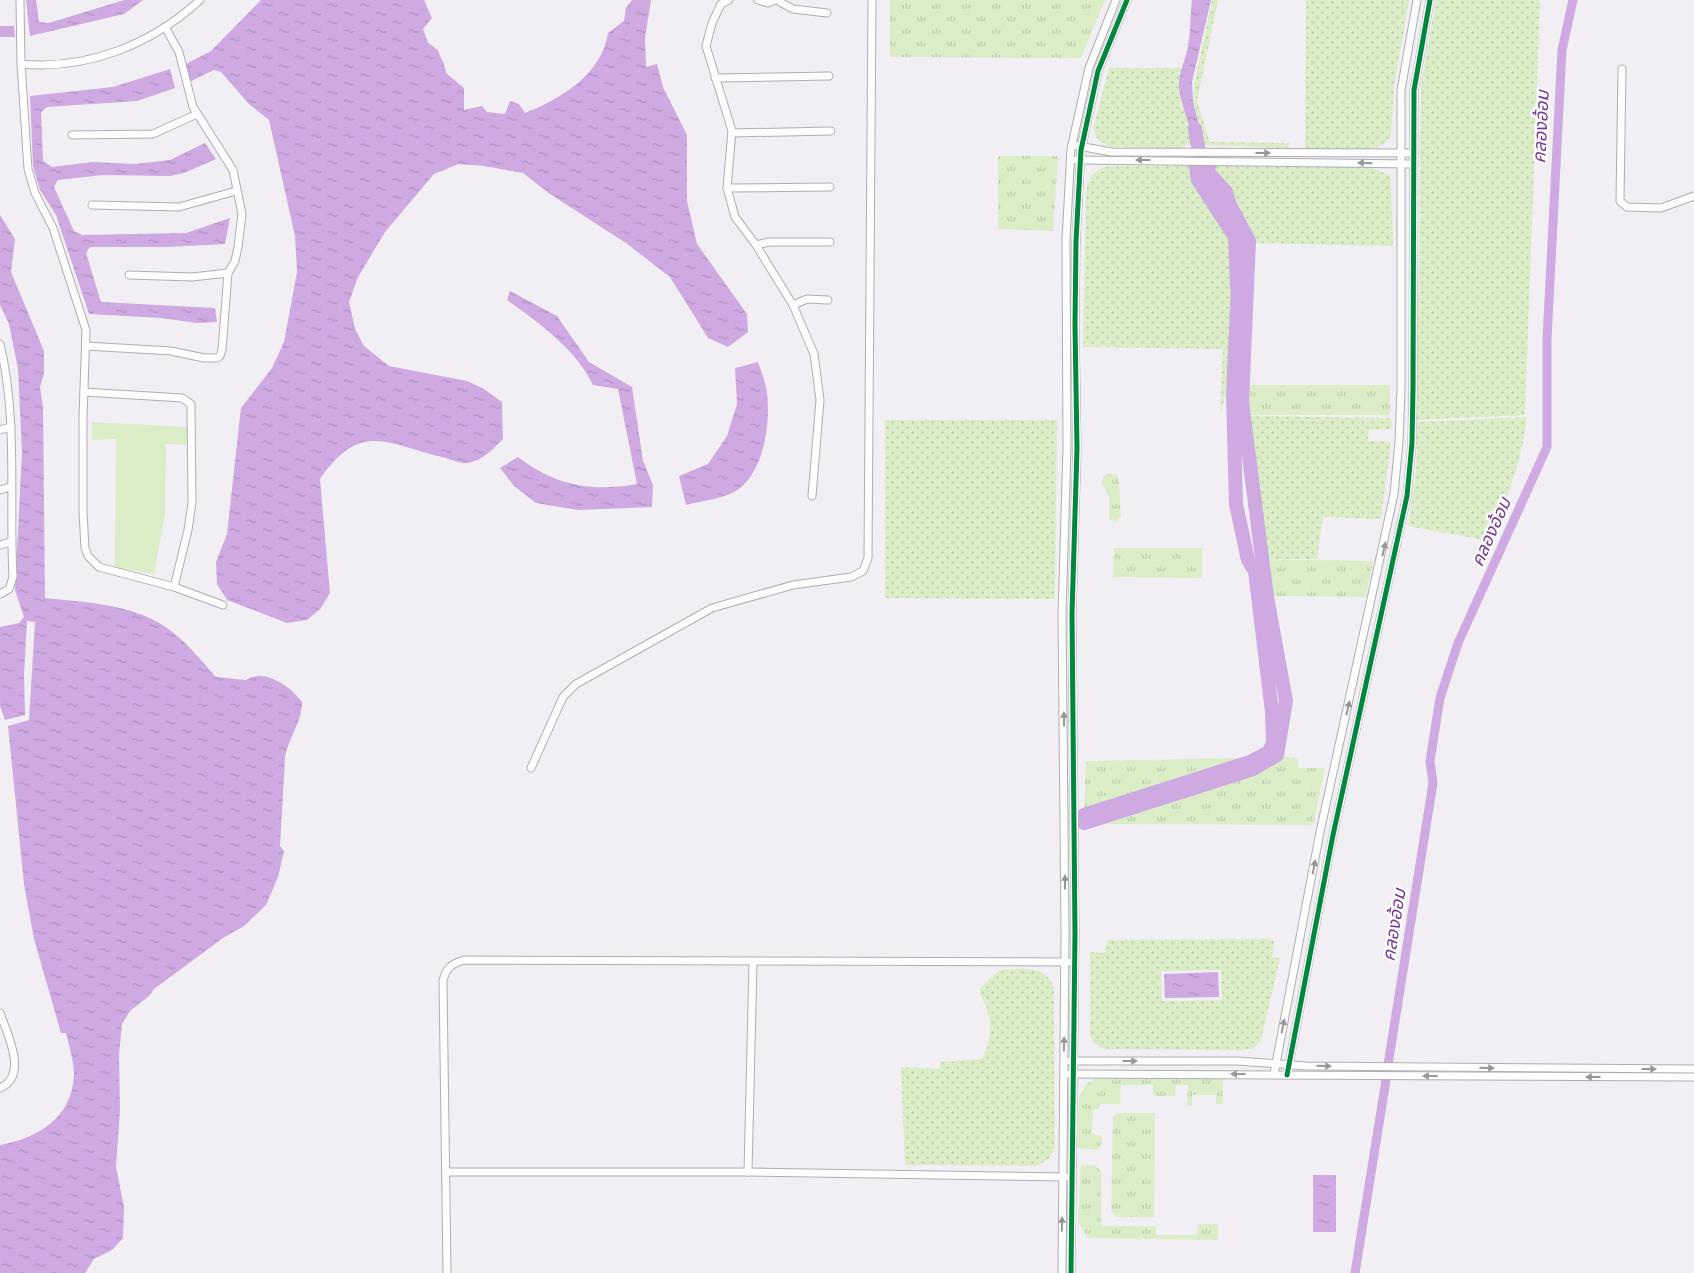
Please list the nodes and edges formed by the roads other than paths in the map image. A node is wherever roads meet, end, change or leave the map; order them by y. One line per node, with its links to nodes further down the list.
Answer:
1 (20, 0): 13 (street)
2 (200, 0): 12 (street)
3 (729, 0): 16 (street)
4 (758, 0): 10 (street)
5 (872, 0): 55 (street)
6 (1116, 0): 21 (street)
7 (1127, 0): 22 (street)
8 (1417, 0): 24 (street)
9 (1430, 0): 23 (street)
10 (777, 1): 11 (street)
11 (827, 13)
12 (165, 27): 13 (street); 17 (street)
13 (21, 64): 42 (street)
14 (1622, 69): 33 (street)
15 (829, 76): 16 (street)
16 (715, 78): 19 (street)
17 (197, 114): 20 (street); 32 (street)
18 (831, 131): 19 (street)
19 (732, 133): 31 (street)
20 (72, 135)
21 (1072, 145): 22 (street); 26 (street)
22 (1082, 147): 25 (street); 27 (street)
23 (1414, 153): 24 (street); 29 (street)
24 (1401, 154): 25 (street, one-way to 24); 28 (street)
25 (1192, 157): 27 (street, one-way to 27); 28 (street, one-way to 25)
26 (1071, 159): 27 (street); 56 (street, one-way to 26)
27 (1080, 160): 57 (street)
28 (1401, 164): 29 (street); 62 (street, one-way to 28)
29 (1414, 164): 63 (street)
30 (830, 187): 31 (street)
31 (727, 188): 36 (street)
32 (236, 191): 34 (street); 37 (street)
33 (1694, 196)
34 (92, 205)
35 (830, 242): 36 (street)
36 (756, 246): 40 (street)
37 (228, 273): 38 (street); 42 (street)
38 (129, 275)
39 (828, 300): 40 (street)
40 (793, 305): 49 (street)
41 (0, 344): 43 (street)
42 (86, 346): 44 (street)
43 (3, 372): 45 (street)
44 (84, 392): 52 (street); 52 (street)
45 (11, 427): 46 (street); 47 (street)
46 (0, 430)
47 (10, 488): 48 (street); 50 (street)
48 (0, 490)
49 (812, 496)
50 (11, 542): 51 (street); 53 (street)
51 (0, 545)
52 (174, 587): 54 (street)
53 (0, 594)
54 (223, 605)
55 (531, 768)
56 (1065, 962): 57 (street); 58 (street); 60 (street, one-way to 56)
57 (1075, 962): 61 (street)
58 (753, 963): 71 (street); 72 (street)
59 (0, 1013): 70 (street)
60 (1064, 1061): 61 (street); 65 (street)
61 (1074, 1061): 62 (street, one-way to 62); 66 (street)
62 (1276, 1062): 63 (street); 67 (street)
63 (1288, 1063): 64 (street, one-way to 64); 68 (street)
64 (1694, 1069)
65 (1064, 1074): 66 (street); 73 (street)
66 (1074, 1074): 67 (street, one-way to 66); 74 (street)
67 (1274, 1074): 68 (street)
68 (1287, 1075): 69 (street, one-way to 68)
69 (1694, 1077)
70 (0, 1088)
71 (446, 1172): 72 (street); 75 (street)
72 (748, 1172): 73 (street)
73 (1063, 1177): 74 (street); 76 (street, one-way to 73)
74 (1072, 1177): 77 (street)
75 (447, 1273)
76 (1062, 1273)
77 (1071, 1273)

